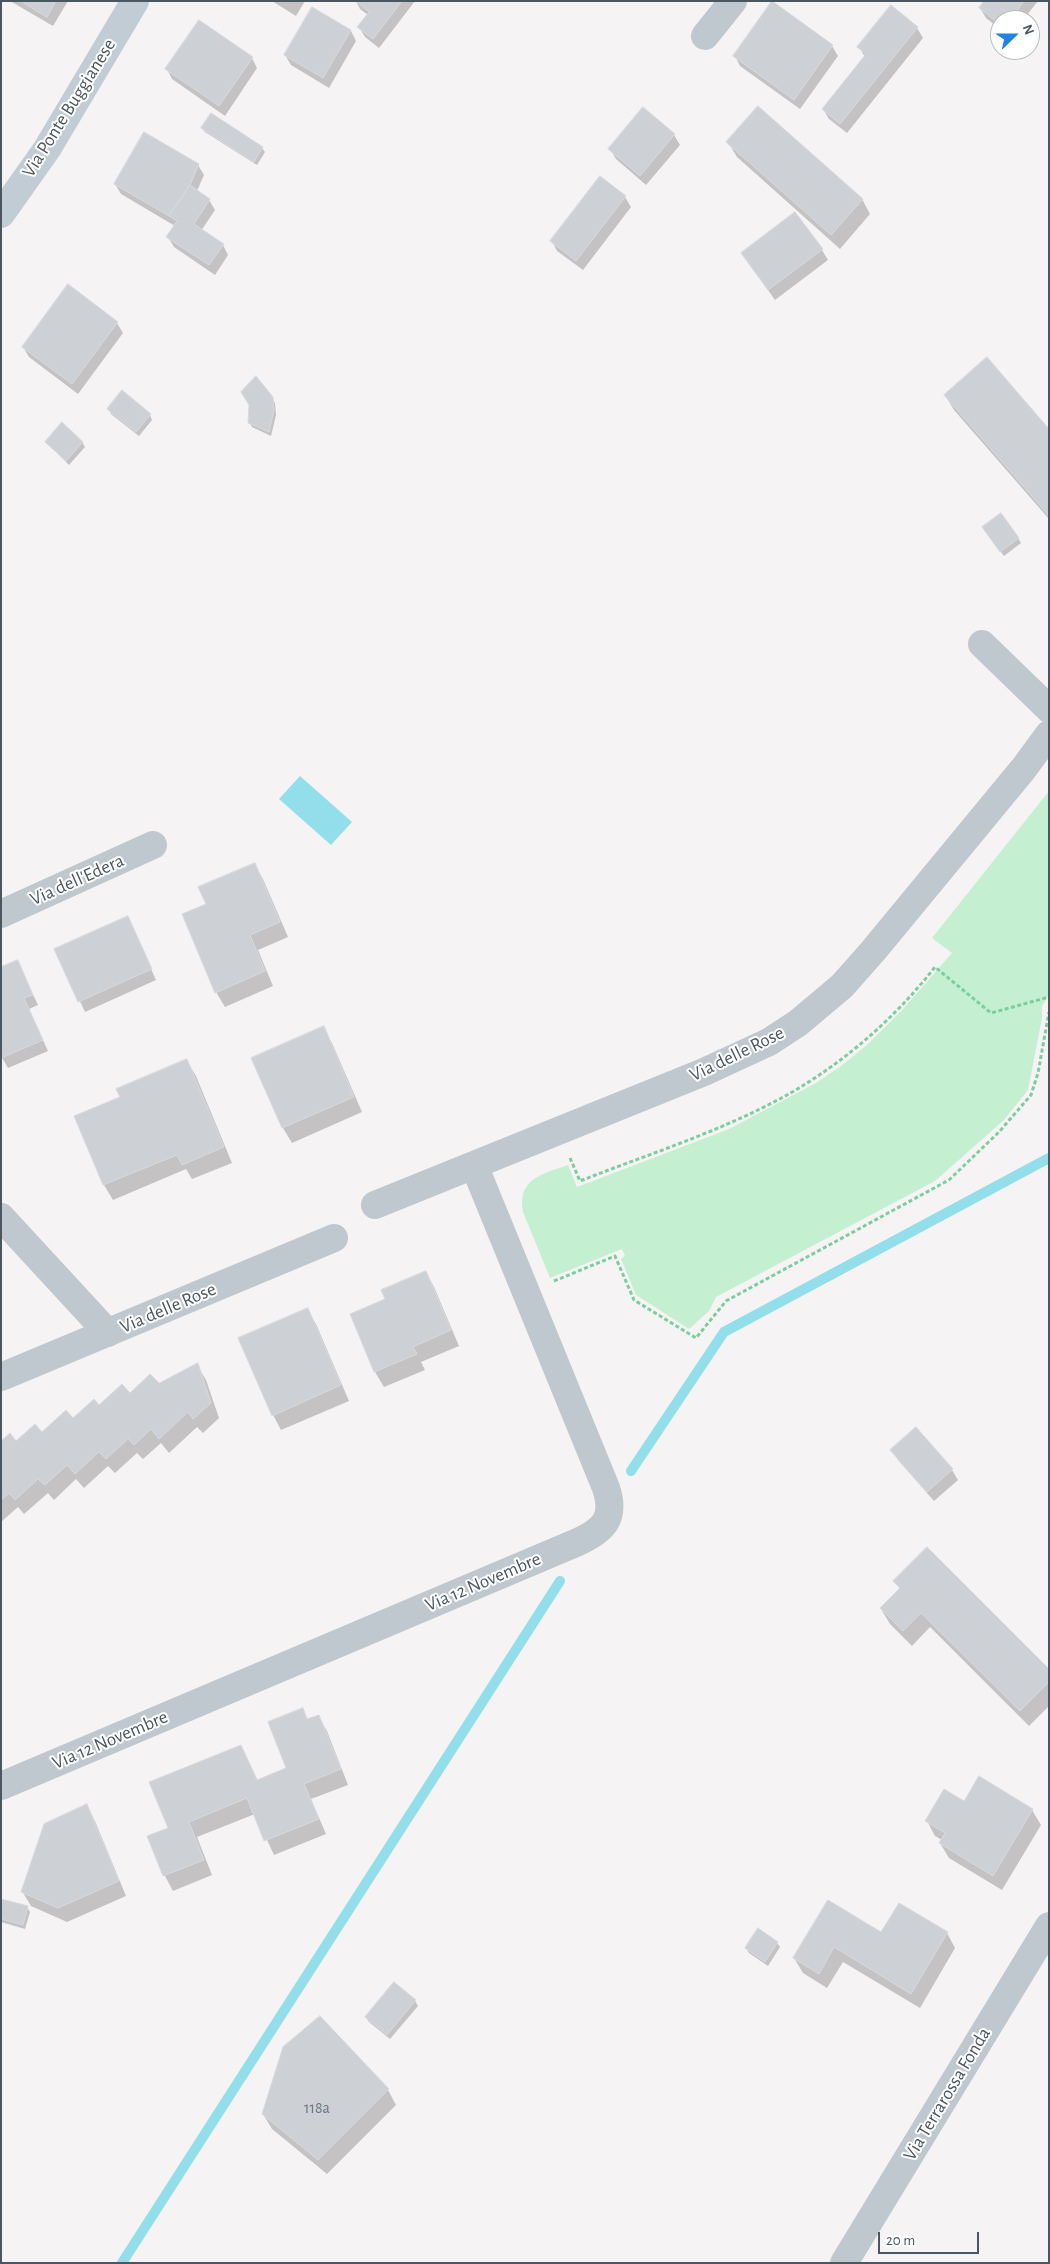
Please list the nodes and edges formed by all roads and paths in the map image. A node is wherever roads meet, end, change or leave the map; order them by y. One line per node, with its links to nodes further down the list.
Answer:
1 (134, 1): 4 (main road, Via Ponte Buggianese)
2 (733, 1): 3 (street)
3 (705, 36)
4 (1, 214)
5 (982, 644): 6 (street)
6 (1049, 709)
7 (1049, 734): 13 (street, Via delle Rose)
8 (153, 845): 9 (street, Via dell'Edera)
9 (1, 914)
10 (1049, 997): 12 (path)
11 (1049, 1012): 17 (path)
12 (562, 1161)
13 (474, 1165): 14 (street, Via delle Rose); 20 (street, Via 12 Novembre)
14 (375, 1206)
15 (1, 1217): 18 (street)
16 (334, 1238): 18 (street, Via delle Rose)
17 (548, 1284)
18 (108, 1333): 19 (street, Via delle Rose)
19 (1, 1377)
20 (1, 1786)
21 (1049, 1926): 22 (street, Via Terrarossa Fonda)
22 (844, 2263)

